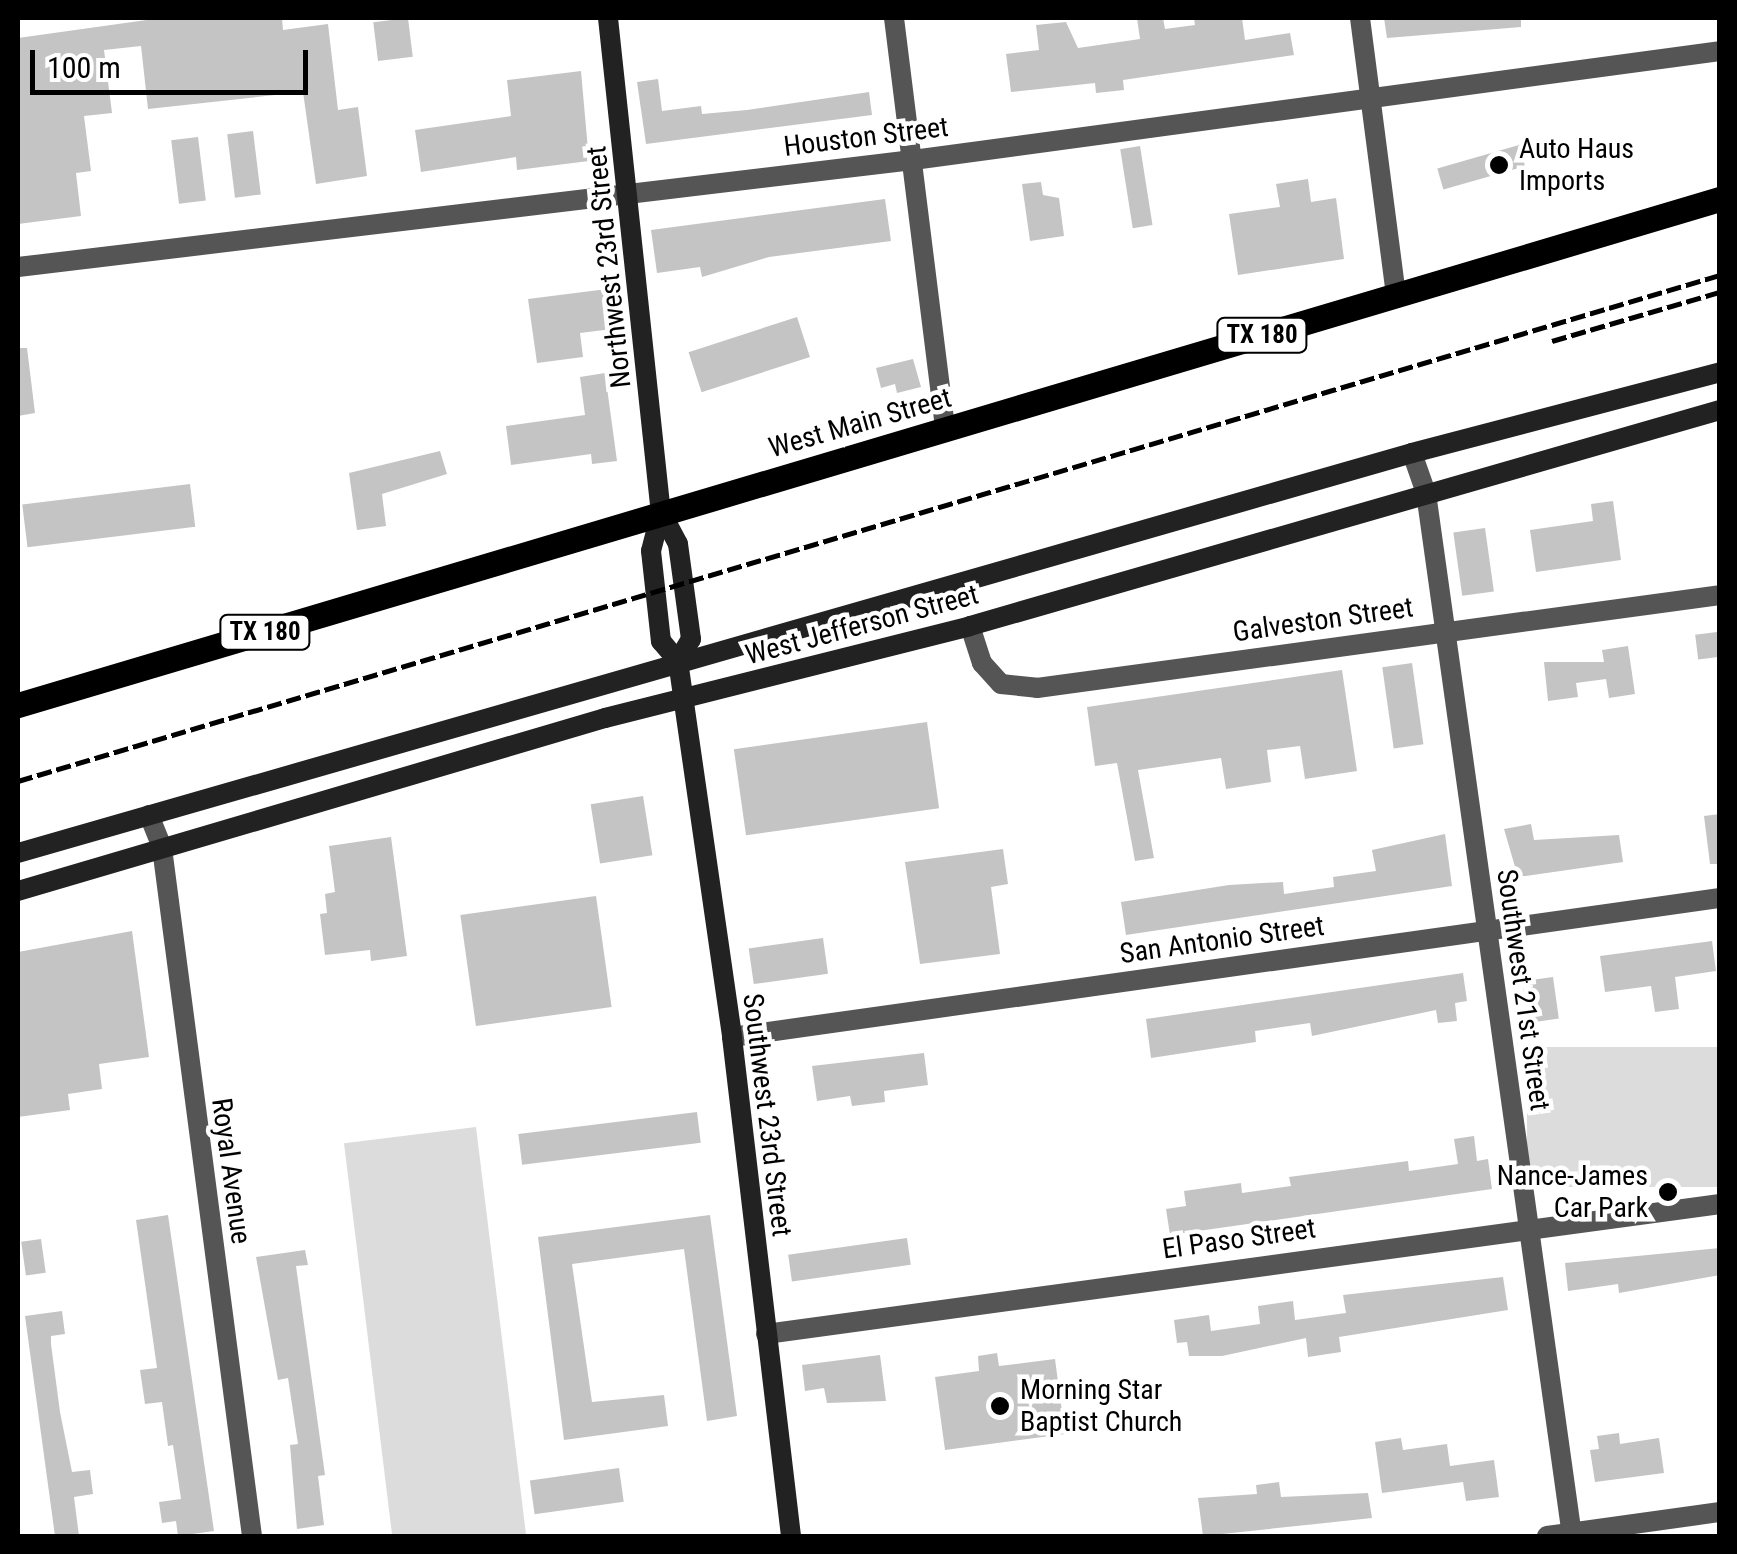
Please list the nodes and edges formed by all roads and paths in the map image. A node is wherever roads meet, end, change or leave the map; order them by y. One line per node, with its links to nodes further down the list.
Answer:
1 (608, 18): 7 (main road, Northwest 23rd Street)
2 (894, 18): 6 (street)
3 (1360, 18): 5 (street)
4 (1720, 50): 5 (street, Houston Street)
5 (1369, 98): 6 (street, Houston Street); 10 (street)
6 (913, 160): 7 (street, Houston Street); 13 (street)
7 (630, 192): 9 (street, Houston Street); 16 (main road, Northwest 23rd Street)
8 (1720, 199): 10 (main road, West Main Street / TX 180)
9 (18, 267)
10 (1396, 295): 13 (main road, West Main Street / TX 180)
11 (1720, 372): 14 (main road, West Jefferson Street)
12 (1720, 410): 15 (main road, West Jefferson Street)
13 (946, 429): 16 (main road, West Main Street / TX 180)
14 (1412, 453): 15 (street, Southwest 21st Street); 20 (main road, West Jefferson Street)
15 (1426, 493): 18 (main road, West Jefferson Street); 19 (street, Southwest 21st Street)
16 (660, 512): 20 (main road, Northwest 23rd Street); 20 (main road, Northwest 23rd Street); 22 (main road, West Main Street / TX 180)
17 (1720, 594): 19 (street, Galveston Street)
18 (970, 626): 19 (street, Galveston Street); 21 (main road, West Jefferson Street)
19 (1446, 630): 30 (street, Southwest 21st Street)
20 (678, 662): 21 (main road, Northwest 23rd Street); 23 (main road, West Jefferson Street)
21 (681, 701): 24 (main road, West Jefferson Street); 31 (main road, Southwest 23rd Street)
22 (18, 706)
23 (401, 742): 24 (main road); 25 (main road, West Jefferson Street)
24 (414, 777): 26 (main road, West Jefferson Street)
25 (149, 815): 26 (street, Royal Avenue); 27 (main road, West Jefferson Street)
26 (162, 848): 28 (main road, West Jefferson Street); 37 (street, Royal Avenue)
27 (18, 853)
28 (18, 891)
29 (1720, 898): 30 (street, San Antonio Street)
30 (1487, 930): 31 (street, San Antonio Street); 33 (street, Southwest 21st Street)
31 (732, 1037): 34 (main road, Southwest 23rd Street)
32 (1720, 1204): 33 (street, El Paso Street)
33 (1530, 1231): 34 (street, El Paso Street); 36 (street, Southwest 21st Street)
34 (766, 1334): 38 (main road, Southwest 23rd Street)
35 (1720, 1512): 36 (street)
36 (1572, 1535): 39 (street)
37 (252, 1536)
38 (791, 1536)
39 (1547, 1536)

